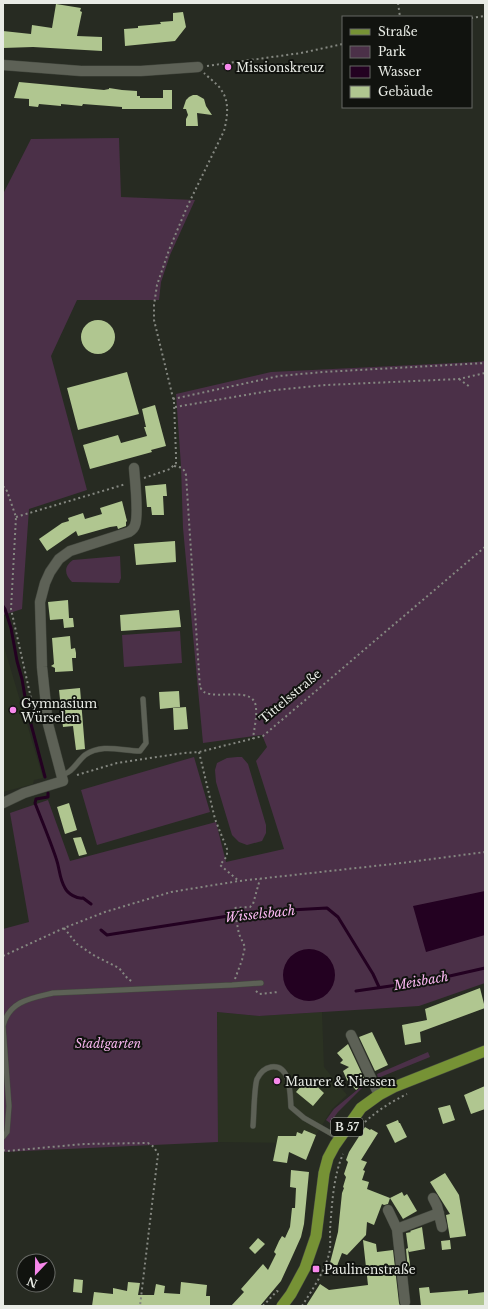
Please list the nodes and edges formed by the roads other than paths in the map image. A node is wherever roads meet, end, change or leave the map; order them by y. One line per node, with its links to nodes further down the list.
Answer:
1 (3, 65): 2 (street)
2 (198, 67)
3 (134, 468): 5 (street)
4 (143, 699): 5 (lane)
5 (62, 778): 6 (street)
6 (3, 803)
7 (261, 983): 12 (lane)
8 (351, 1035): 10 (street)
9 (485, 1051): 10 (main road, B 57)
10 (379, 1095): 13 (main road, B 57)
11 (253, 1126): 13 (lane)
12 (3, 1137)
13 (339, 1138): 20 (main road, B 57)
14 (433, 1198): 16 (street)
15 (388, 1210): 18 (street)
16 (439, 1213): 17 (street); 18 (street)
17 (442, 1227)
18 (398, 1229): 19 (street)
19 (405, 1302)
20 (282, 1306)

